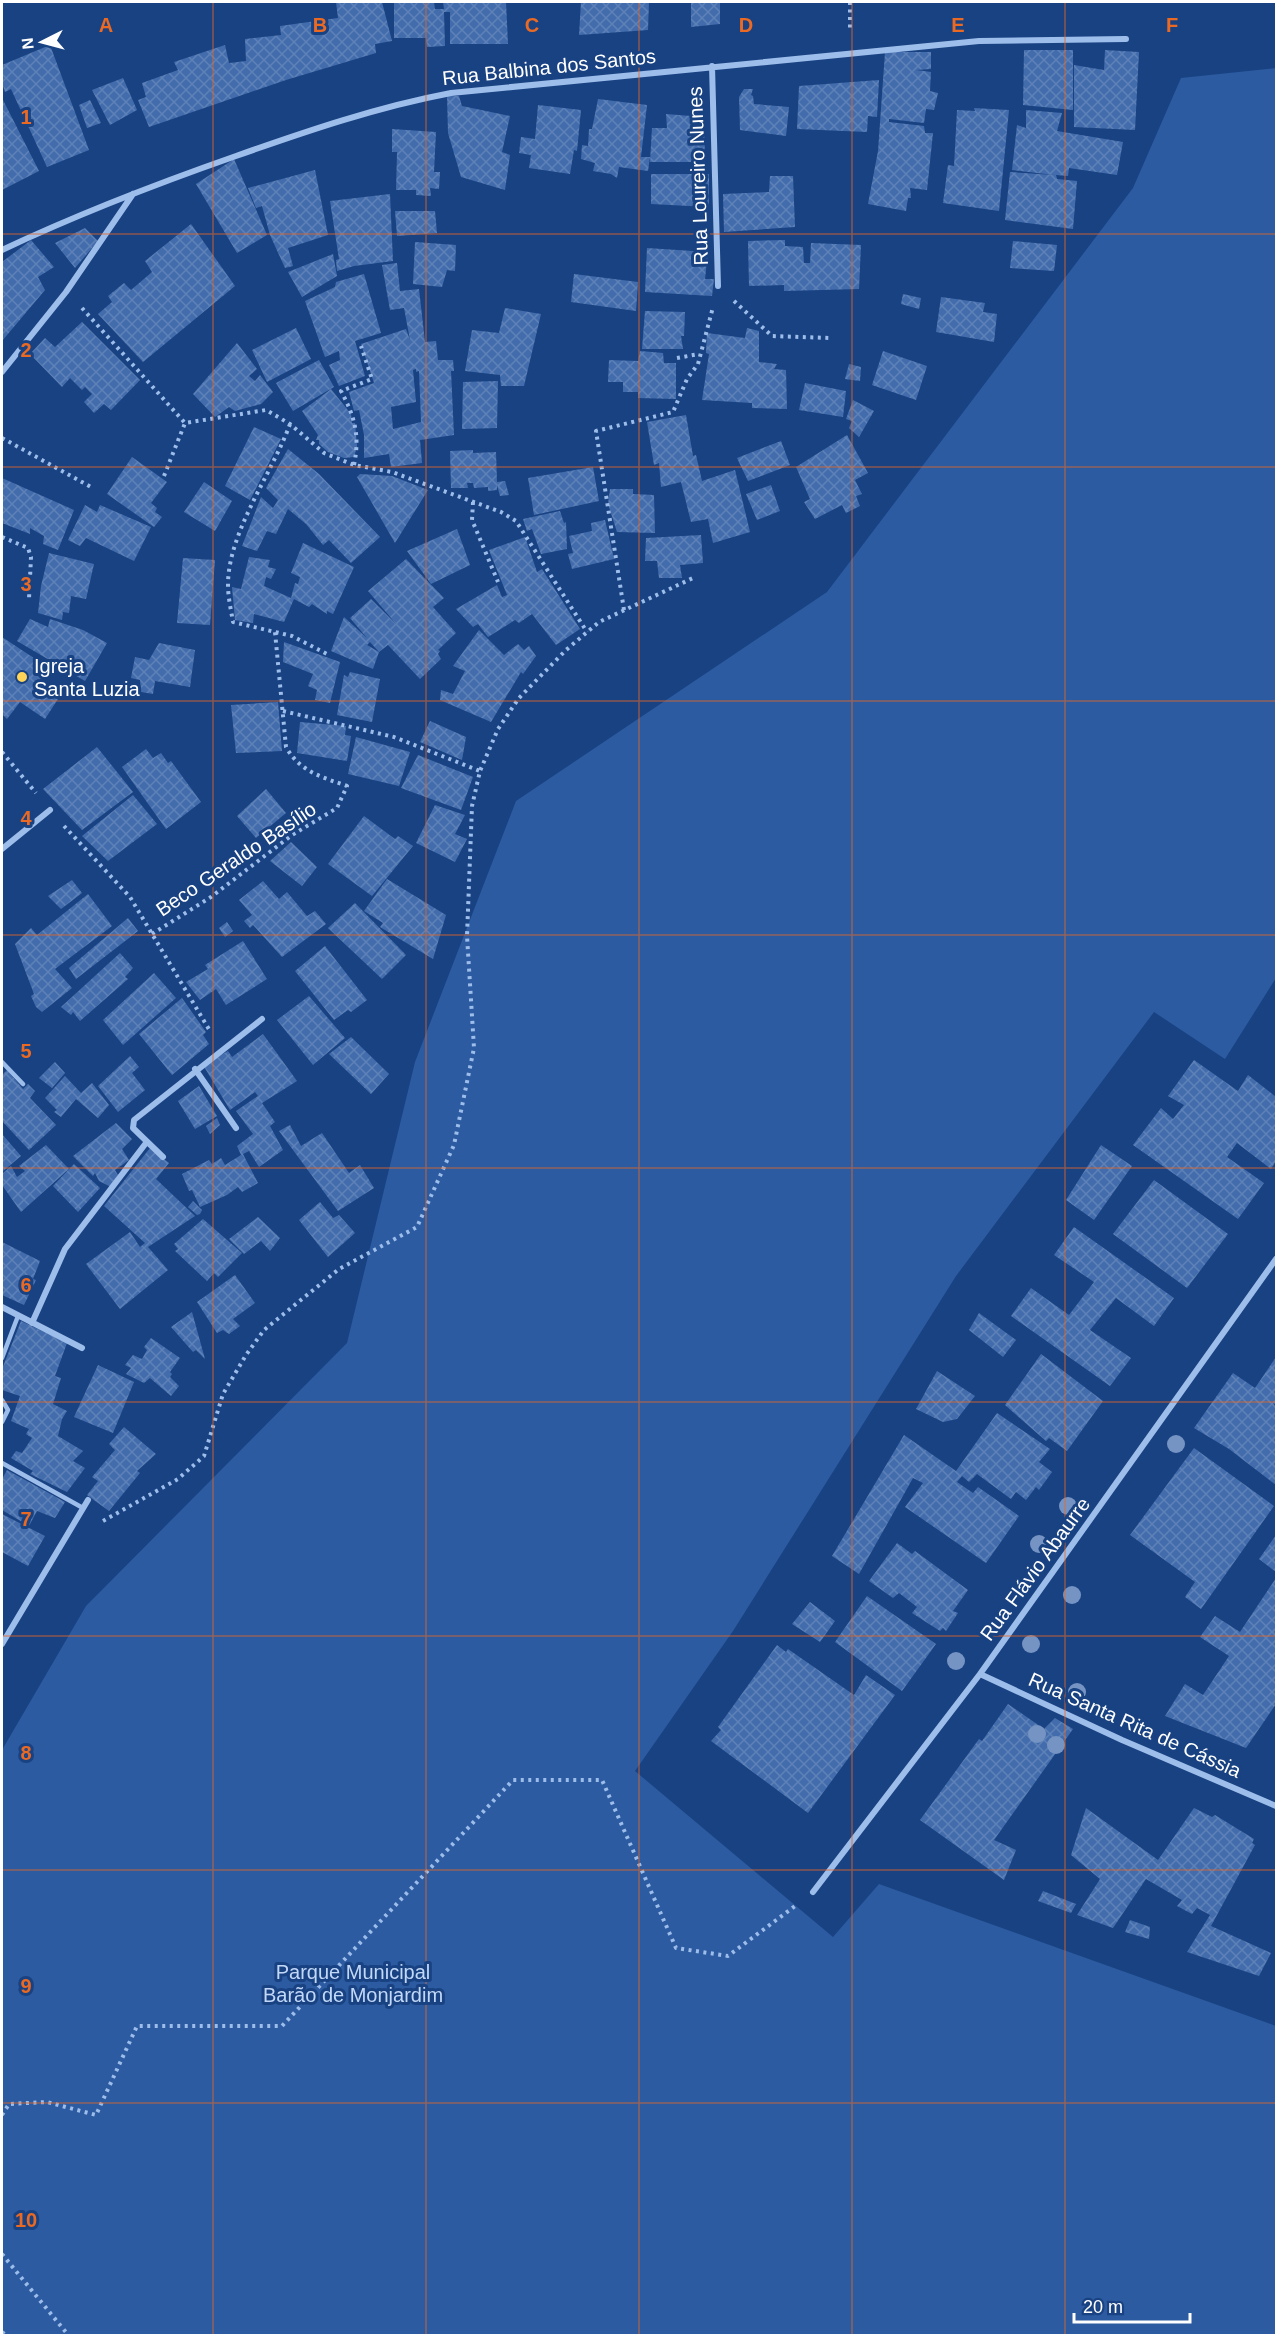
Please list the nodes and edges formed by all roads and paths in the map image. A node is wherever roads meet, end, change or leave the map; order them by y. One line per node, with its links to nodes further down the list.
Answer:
1 (850, 2): 3 (path)
2 (1126, 39): 3 (street, Rua Balbina dos Santos)
3 (851, 52): 4 (street, Rua Balbina dos Santos)
4 (712, 66): 5 (street, Rua Balbina dos Santos); 7 (street, Rua Loureiro Nunes)
5 (134, 192): 6 (street, Rua Balbina dos Santos); 8 (street)
6 (2, 250)
7 (718, 288): 9 (path); 11 (path)
8 (66, 292): 13 (street); 14 (path)
9 (831, 338)
10 (362, 346): 17 (path)
11 (699, 354): 12 (path); 25 (path)
12 (677, 358)
13 (2, 372)
14 (185, 423): 15 (path); 18 (path)
15 (290, 424): 17 (path); 26 (path)
16 (2, 438): 19 (path)
17 (354, 465): 20 (path)
18 (164, 476)
19 (91, 487)
20 (473, 502): 23 (path); 27 (path)
21 (2, 537): 24 (path)
22 (693, 578): 25 (path)
23 (498, 582)
24 (29, 599)
25 (624, 610): 27 (path)
26 (275, 632): 28 (path); 29 (path, Beco Geraldo Basílio)
27 (587, 632): 31 (path)
28 (327, 654)
29 (283, 711): 31 (path); 34 (path, Beco Geraldo Basílio)
30 (2, 752): 32 (path)
31 (480, 771): 54 (path)
32 (50, 810): 33 (street); 34 (path)
33 (2, 849)
34 (152, 934): 36 (path)
35 (262, 1019): 36 (street)
36 (221, 1049): 38 (street)
37 (2, 1062): 39 (lane)
38 (195, 1069): 40 (street); 41 (street)
39 (23, 1084)
40 (236, 1128)
41 (146, 1143): 42 (street); 46 (street)
42 (163, 1157)
43 (1276, 1259): 56 (street, Rua Flávio Abaurre)
44 (2, 1307): 45 (street)
45 (18, 1316): 46 (street); 48 (lane)
46 (32, 1323): 47 (street)
47 (82, 1348)
48 (2, 1358)
49 (2, 1400): 50 (lane)
50 (2, 1422)
51 (2, 1463): 53 (lane)
52 (88, 1500): 53 (street)
53 (83, 1508): 54 (street)
54 (72, 1527): 55 (street)
55 (2, 1644)
56 (980, 1674): 57 (street, Rua Santa Rita de Cássia); 58 (street, Rua Flávio Abaurre)
57 (1276, 1806)
58 (813, 1892): 59 (path)
59 (2, 2115)
60 (2, 2254): 63 (path)
61 (2, 2332): 62 (path)
62 (7, 2336)
63 (69, 2336)

